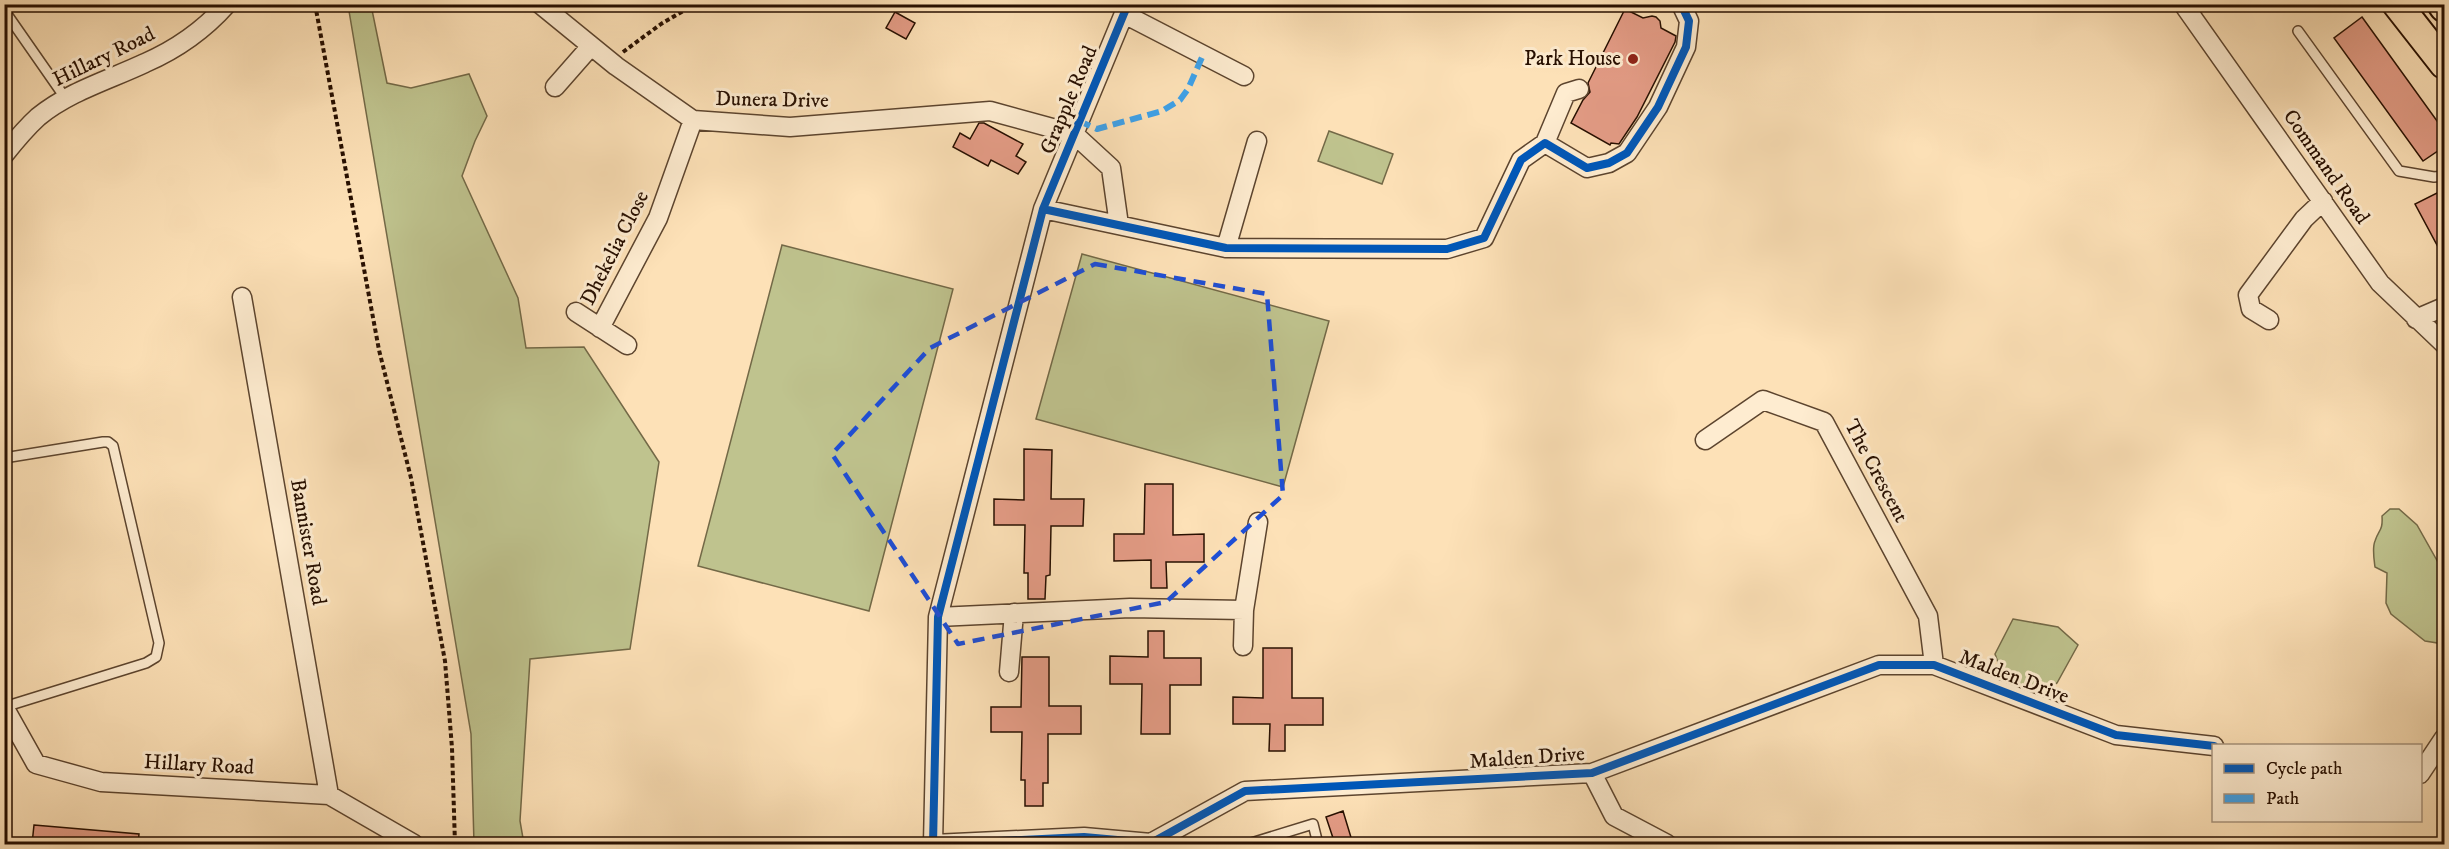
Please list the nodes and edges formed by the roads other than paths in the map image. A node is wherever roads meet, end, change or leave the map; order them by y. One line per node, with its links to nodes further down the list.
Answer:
1 (227, 4): 14 (street, Hillary Road)
2 (540, 4): 9 (street, Dunera Drive)
3 (1681, 4): 18 (street)
4 (2183, 4): 21 (street, Command Road)
5 (2397, 4): 10 (highway)
6 (1126, 9): 11 (street); 16 (street, Grapple Road)
7 (4, 10): 14 (lane)
8 (2298, 32): 20 (lane)
9 (591, 46): 12 (street); 15 (street, Dunera Drive)
10 (2445, 64)
11 (1244, 76)
12 (555, 87)
13 (1579, 89): 18 (street)
14 (66, 99): 19 (street, Hillary Road)
15 (693, 120): 16 (street, Dunera Drive); 30 (street, Dhekelia Close)
16 (1074, 134): 22 (street, Grapple Road); 23 (street)
17 (1257, 141): 24 (street)
18 (1545, 143): 24 (street)
19 (4, 154)
20 (2445, 176)
21 (2323, 201): 28 (street, Command Road); 29 (street)
22 (1043, 208): 23 (street); 38 (street, Grapple Road)
23 (1119, 225): 24 (street)
24 (1226, 248)
25 (242, 297): 47 (street, Bannister Road)
26 (2445, 307): 28 (street)
27 (576, 312): 30 (street, Dhekelia Close)
28 (2416, 319): 31 (street, Command Road)
29 (2269, 320)
30 (600, 328): 32 (street, Dhekelia Close)
31 (2445, 344)
32 (627, 345)
33 (1705, 440): 40 (street, The Crescent)
34 (4, 458): 42 (lane)
35 (1258, 522): 36 (street)
36 (1244, 610): 37 (street); 39 (street)
37 (1014, 613): 38 (street); 41 (street)
38 (938, 617): 50 (street, Grapple Road)
39 (1243, 646)
40 (1934, 665): 44 (street, Malden Drive); 46 (street, Malden Drive)
41 (1009, 672)
42 (4, 707): 47 (street, Hillary Road)
43 (2445, 738): 45 (street)
44 (2212, 746)
45 (2422, 772)
46 (1592, 773): 48 (street, Malden Drive); 53 (street)
47 (329, 795): 49 (street, Hillary Road)
48 (1130, 843): 50 (street, Malden Drive)
49 (414, 844)
50 (933, 844)
51 (1248, 844): 52 (lane)
52 (1318, 844)
53 (1667, 844)

